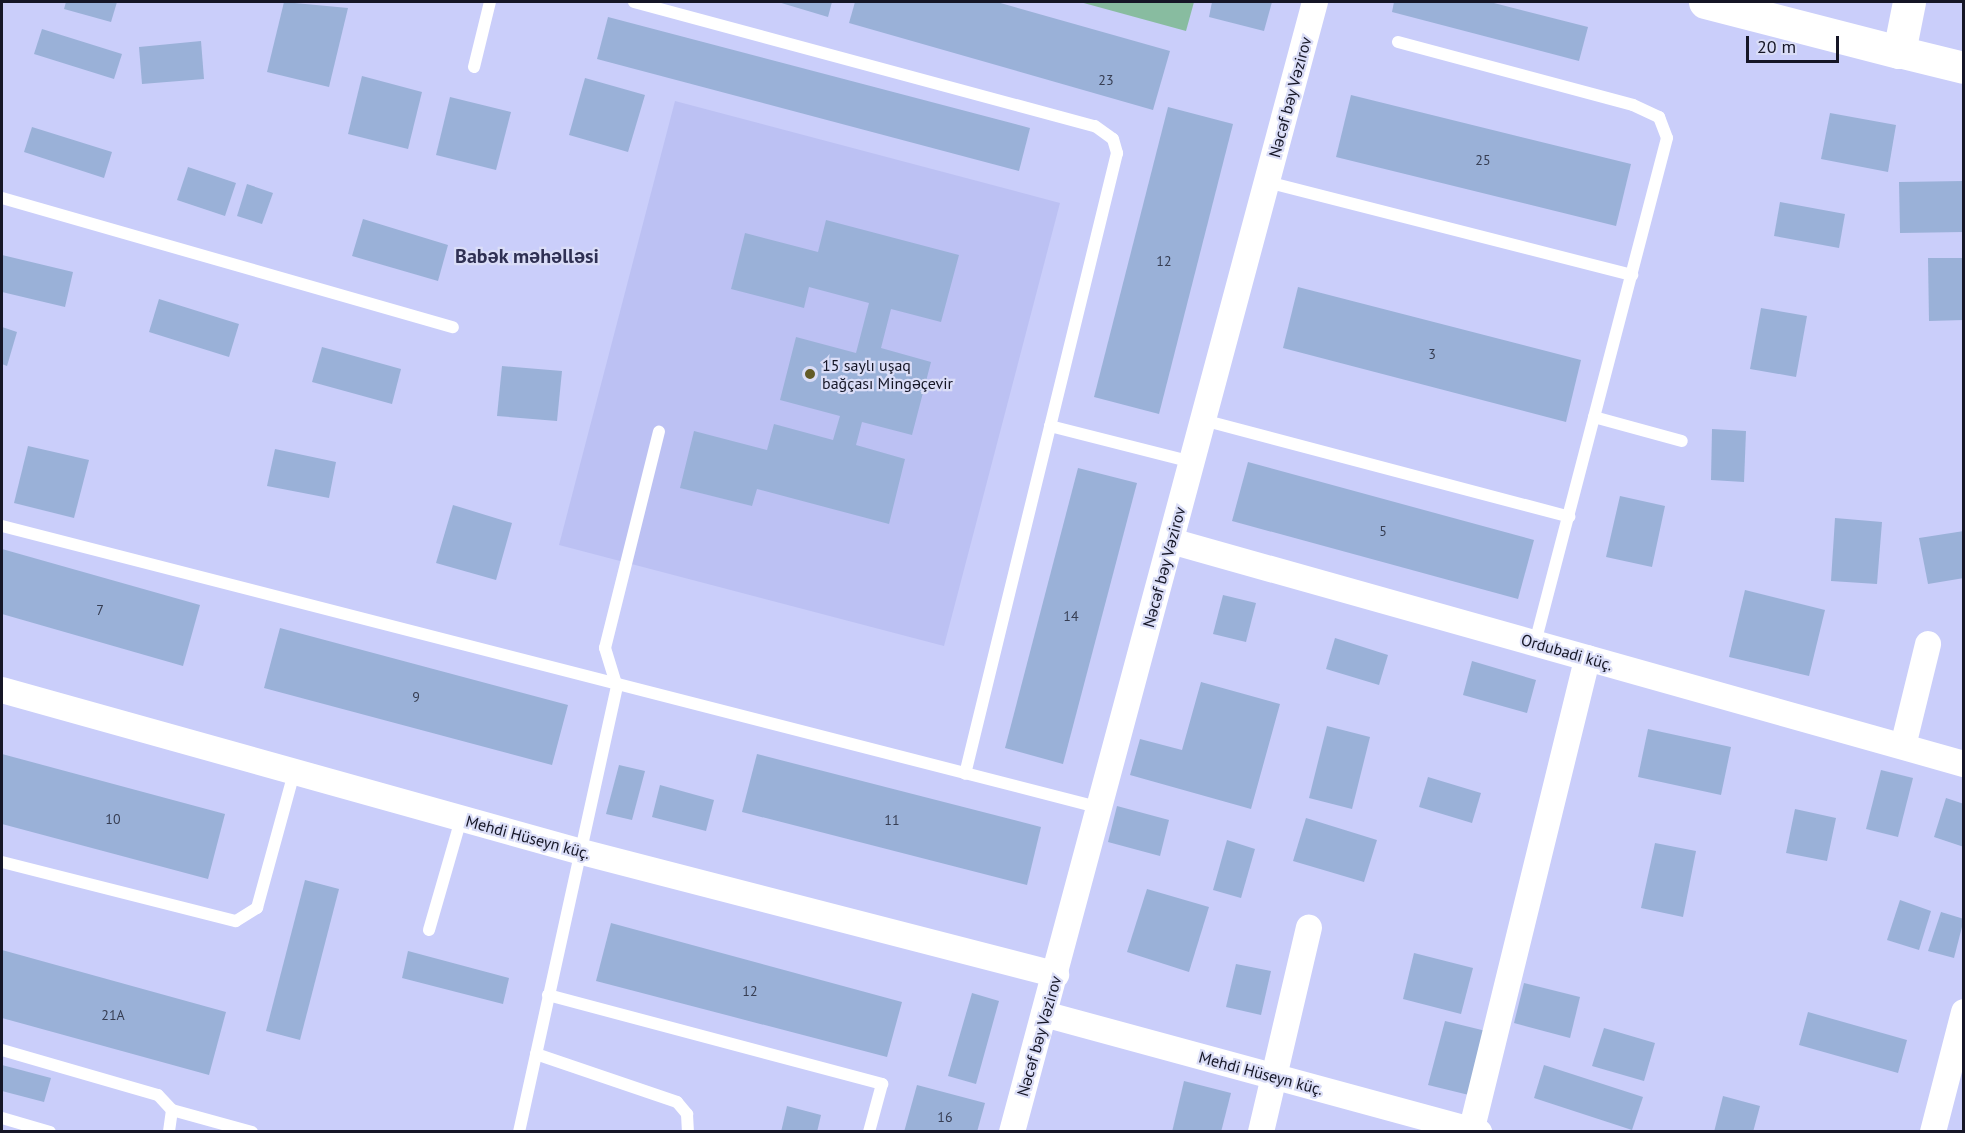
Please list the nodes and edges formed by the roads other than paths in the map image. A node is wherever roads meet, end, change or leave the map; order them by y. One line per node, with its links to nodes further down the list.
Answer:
1 (490, 2): 8 (lane)
2 (634, 2): 16 (lane)
3 (1315, 2): 10 (street, Nəcəf bəy Vəzirov)
4 (1705, 2): 7 (main road)
5 (1909, 2): 7 (main road)
6 (1398, 42): 12 (lane)
7 (1899, 51): 9 (street)
8 (474, 67)
9 (1964, 68)
10 (1267, 182): 12 (lane); 15 (street, Nəcəf bəy Vəzirov)
11 (2, 198): 13 (lane)
12 (1632, 275): 14 (lane)
13 (453, 327)
14 (1594, 417): 18 (lane); 20 (lane)
15 (1203, 420): 19 (street, Nəcəf bəy Vəzirov); 20 (lane)
16 (1050, 426): 19 (lane); 31 (lane)
17 (659, 432): 26 (lane)
18 (1682, 441)
19 (1192, 462): 22 (street, Nəcəf bəy Vəzirov)
20 (1569, 517): 23 (lane)
21 (2, 526): 26 (lane)
22 (1171, 541): 23 (street, Ordubadi küç.); 32 (street, Nəcəf bəy Vəzirov)
23 (1535, 643): 25 (street, Ordubadi küç.)
24 (1928, 644): 28 (street)
25 (1587, 658): 28 (street, Ordubadi küç.); 55 (street)
26 (617, 687): 31 (lane); 34 (lane)
27 (2, 690): 30 (street, Mehdi Hüseyn küç.)
28 (1903, 746): 29 (street, Ordubadi küç.)
29 (1964, 764)
30 (294, 773): 33 (street, Mehdi Hüseyn küç.); 35 (lane)
31 (965, 774): 32 (lane)
32 (1102, 808): 38 (street, Nəcəf bəy Vəzirov)
33 (460, 819): 34 (street, Mehdi Hüseyn küç.); 37 (lane)
34 (578, 851): 38 (street, Mehdi Hüseyn küç.); 39 (lane)
35 (2, 862)
36 (1309, 928): 44 (street)
37 (429, 930)
38 (1056, 975): 41 (street, Nəcəf bəy Vəzirov)
39 (548, 995): 43 (lane); 52 (lane)
40 (1964, 1012): 56 (street)
41 (1044, 1014): 44 (street, Mehdi Hüseyn küç.); 53 (street, Nəcəf bəy Vəzirov)
42 (2, 1050): 45 (lane)
43 (536, 1054): 50 (lane); 51 (lane)
44 (1275, 1077): 54 (street); 55 (street, Mehdi Hüseyn küç.)
45 (172, 1110): 48 (lane); 49 (lane)
46 (2, 1119): 47 (lane)
47 (50, 1131)
48 (169, 1131)
49 (252, 1131)
50 (519, 1131)
51 (688, 1131)
52 (869, 1131)
53 (1012, 1131)
54 (1261, 1131)
55 (1474, 1131)
56 (1933, 1131)

